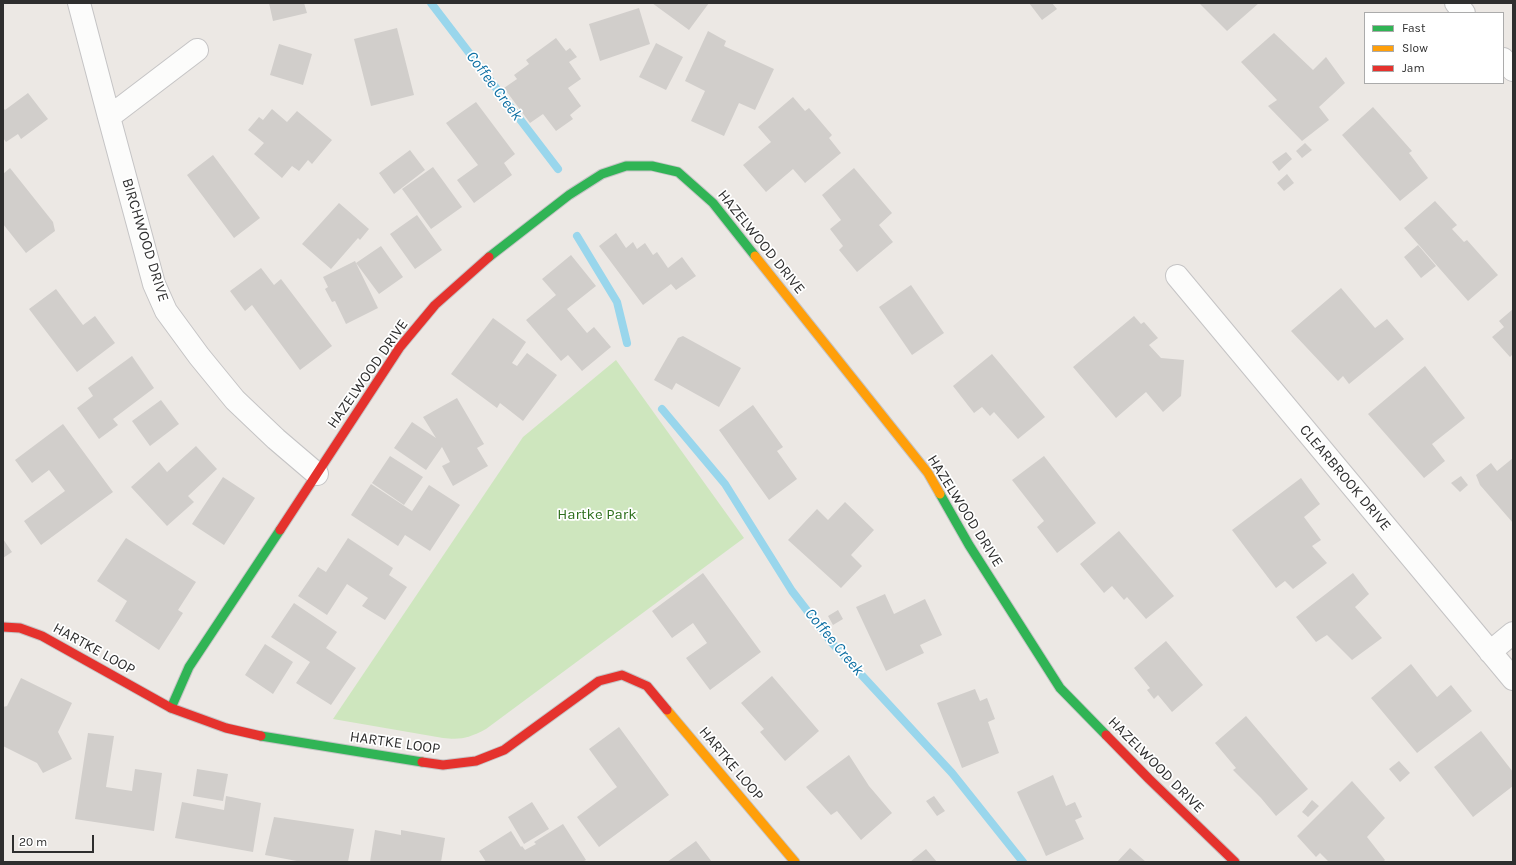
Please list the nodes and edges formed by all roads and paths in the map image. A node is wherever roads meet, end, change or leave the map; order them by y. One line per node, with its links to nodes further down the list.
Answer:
1 (79, 3): 7 (street, BIRCHWOOD DRIVE)
2 (1456, 3): 3 (street)
3 (1463, 12)
4 (197, 50): 7 (street)
5 (1504, 60): 6 (street)
6 (1513, 70)
7 (109, 117): 9 (street, BIRCHWOOD DRIVE)
8 (1177, 276): 12 (street, CLEARBROOK DRIVE)
9 (317, 474): 14 (street, HAZELWOOD DRIVE); 16 (street, HAZELWOOD DRIVE)
10 (3, 627): 14 (street, HARTKE LOOP)
11 (1513, 633): 12 (street)
12 (1490, 652): 13 (street, CLEARBROOK DRIVE)
13 (1513, 679)
14 (171, 708): 15 (street, HARTKE LOOP)
15 (795, 862)
16 (1234, 862)

